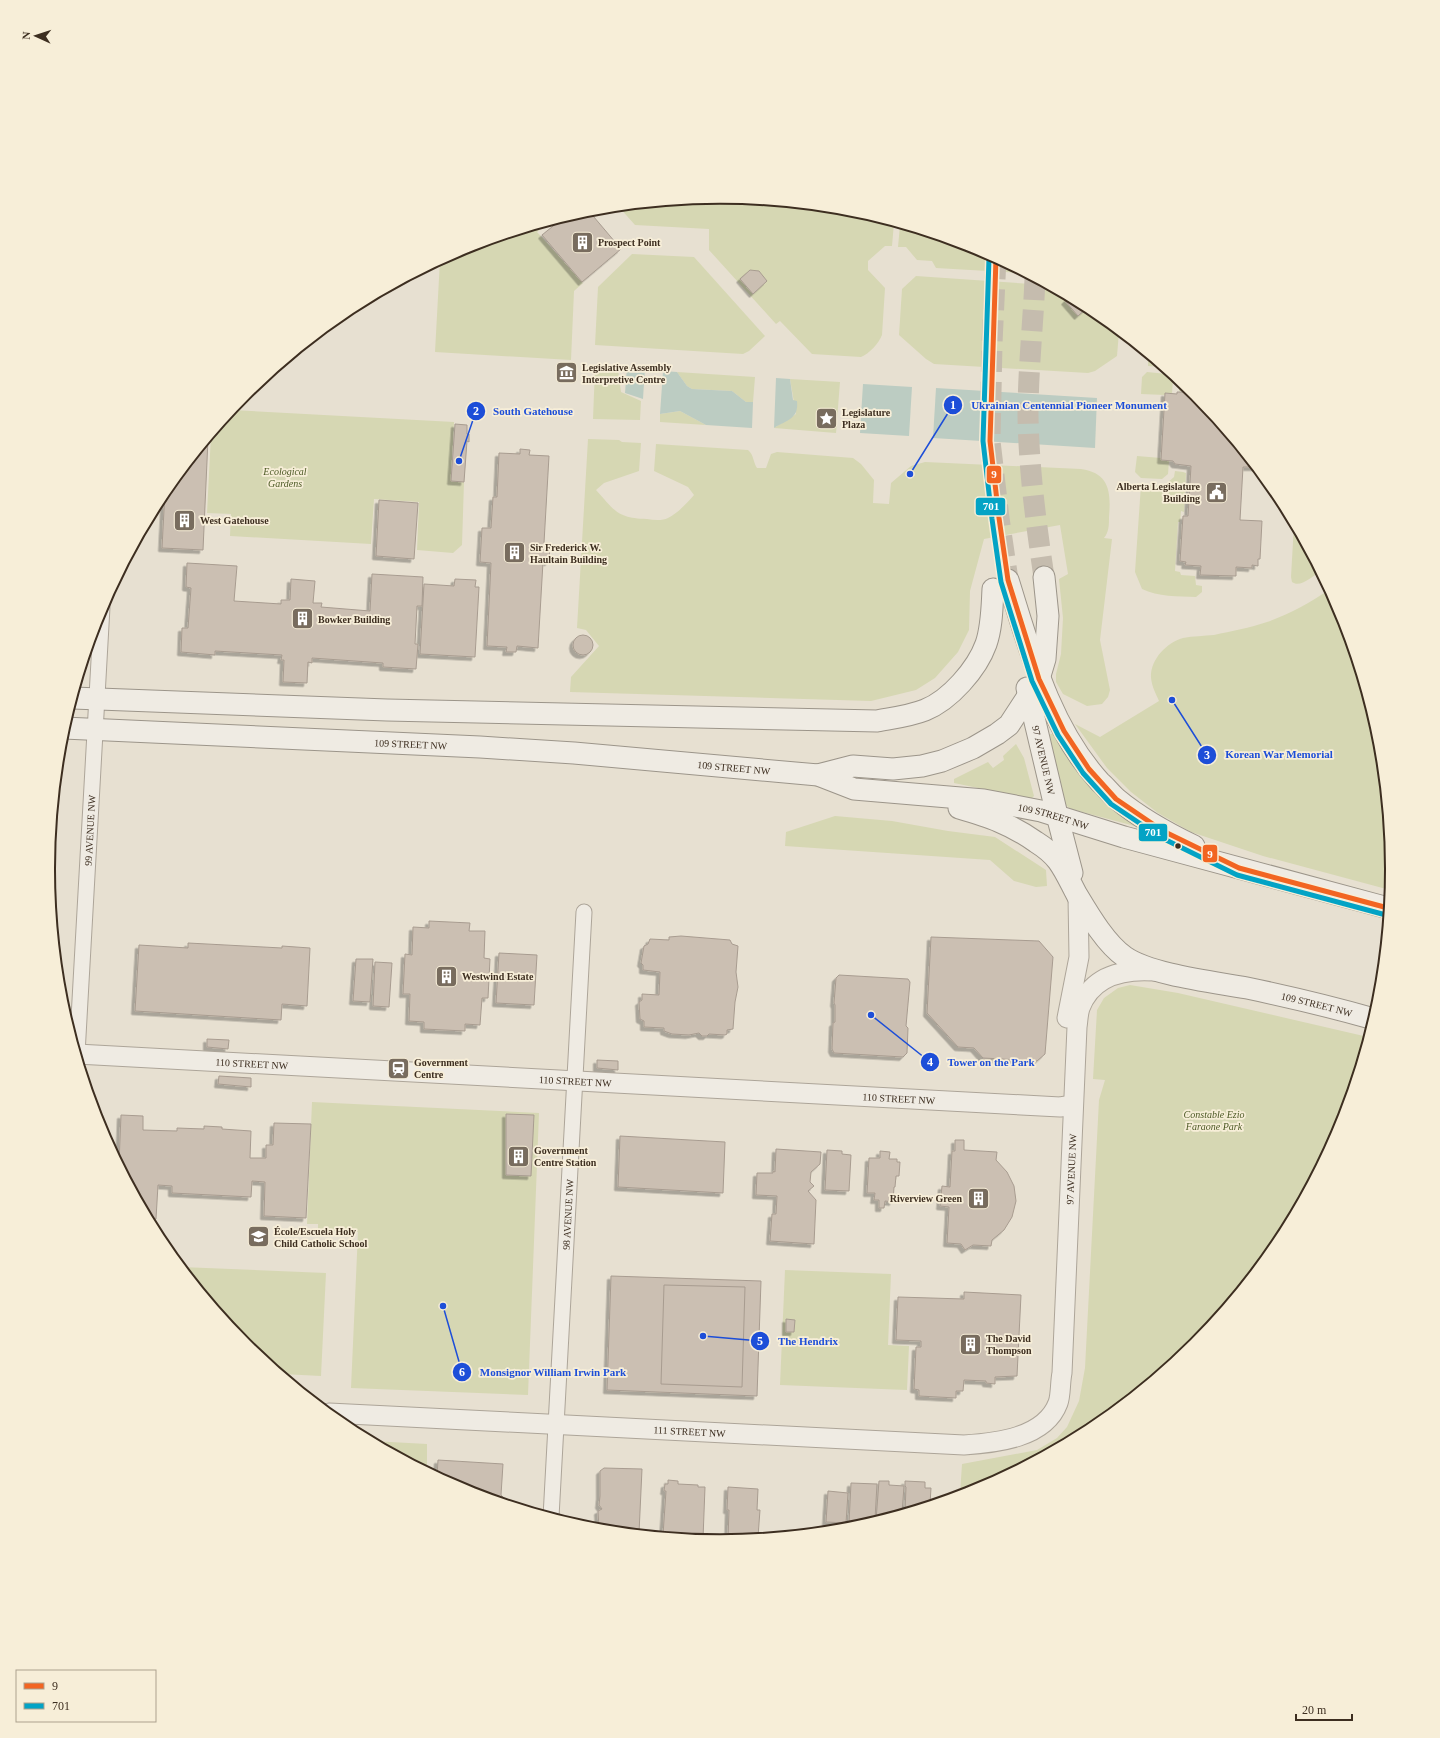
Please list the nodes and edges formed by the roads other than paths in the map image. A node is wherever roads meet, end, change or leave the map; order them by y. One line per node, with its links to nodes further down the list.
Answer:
1 (1044, 577): 4 (main road)
2 (1001, 585): 4 (main road); 5 (main road, 97 AVENUE NW); 7 (main road)
3 (101, 628): 7 (street, 99 AVENUE NW)
4 (1039, 679): 5 (main road); 13 (main road)
5 (1029, 697): 10 (main road); 12 (main road, 97 AVENUE NW)
6 (78, 698): 7 (main road)
7 (97, 700): 9 (street, 99 AVENUE NW)
8 (71, 728): 9 (main road, 109 STREET NW)
9 (94, 730): 10 (main road, 109 STREET NW); 19 (street, 99 AVENUE NW)
10 (818, 775): 11 (main road, 109 STREET NW)
11 (906, 794): 12 (main road, 109 STREET NW); 14 (main road, 109 STREET NW)
12 (1057, 815): 13 (main road, 109 STREET NW); 14 (main road, 97 AVENUE NW)
13 (1239, 868): 15 (main road, 109 STREET NW)
14 (1078, 897): 17 (main road, 109 STREET NW); 22 (street, 97 AVENUE NW)
15 (1384, 907)
16 (584, 912): 21 (street, 98 AVENUE NW)
17 (1159, 971): 18 (main road, 109 STREET NW); 22 (street, 97 AVENUE NW)
18 (1368, 1017)
19 (78, 1040)
20 (82, 1054): 21 (street, 110 STREET NW)
21 (574, 1082): 22 (street, 110 STREET NW); 25 (street, 98 AVENUE NW)
22 (1067, 1106): 24 (street, 97 AVENUE NW)
23 (339, 1414): 25 (street, 111 STREET NW)
24 (1046, 1421): 25 (street, 111 STREET NW)
25 (556, 1425): 26 (street, 98 AVENUE NW)
26 (551, 1512)

